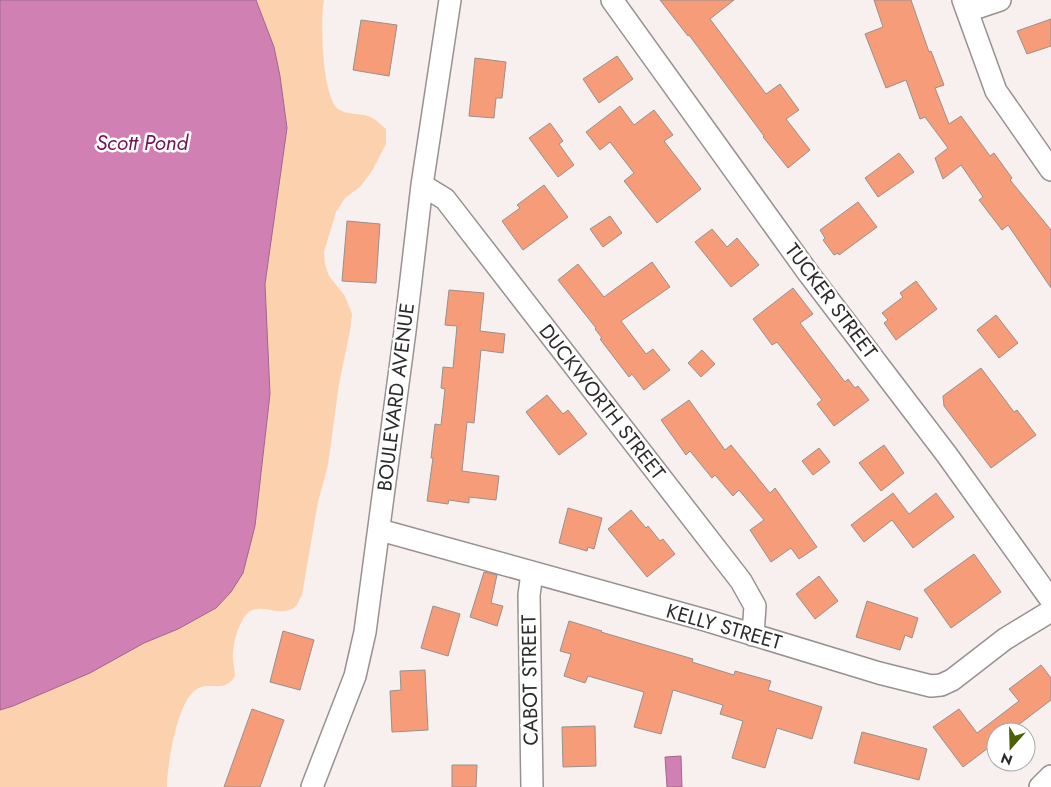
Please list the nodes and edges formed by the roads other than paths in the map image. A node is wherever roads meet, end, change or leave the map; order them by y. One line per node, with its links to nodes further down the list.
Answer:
1 (450, 0): 6 (street, BOULEVARD AVENUE)
2 (612, 0): 9 (street, TUCKER STREET)
3 (1000, 0): 4 (street)
4 (965, 6): 5 (street)
5 (1051, 170)
6 (422, 184): 7 (street, BOULEVARD AVENUE); 11 (street, DUCKWORTH STREET)
7 (380, 530): 8 (street, KELLY STREET); 13 (street, BOULEVARD AVENUE)
8 (532, 573): 11 (street, KELLY STREET); 14 (street, CABOT STREET)
9 (1051, 600)
10 (1051, 610): 11 (street, KELLY STREET)
11 (753, 635)
12 (1051, 776): 15 (street)
13 (312, 787)
14 (532, 787)
15 (1040, 787)

